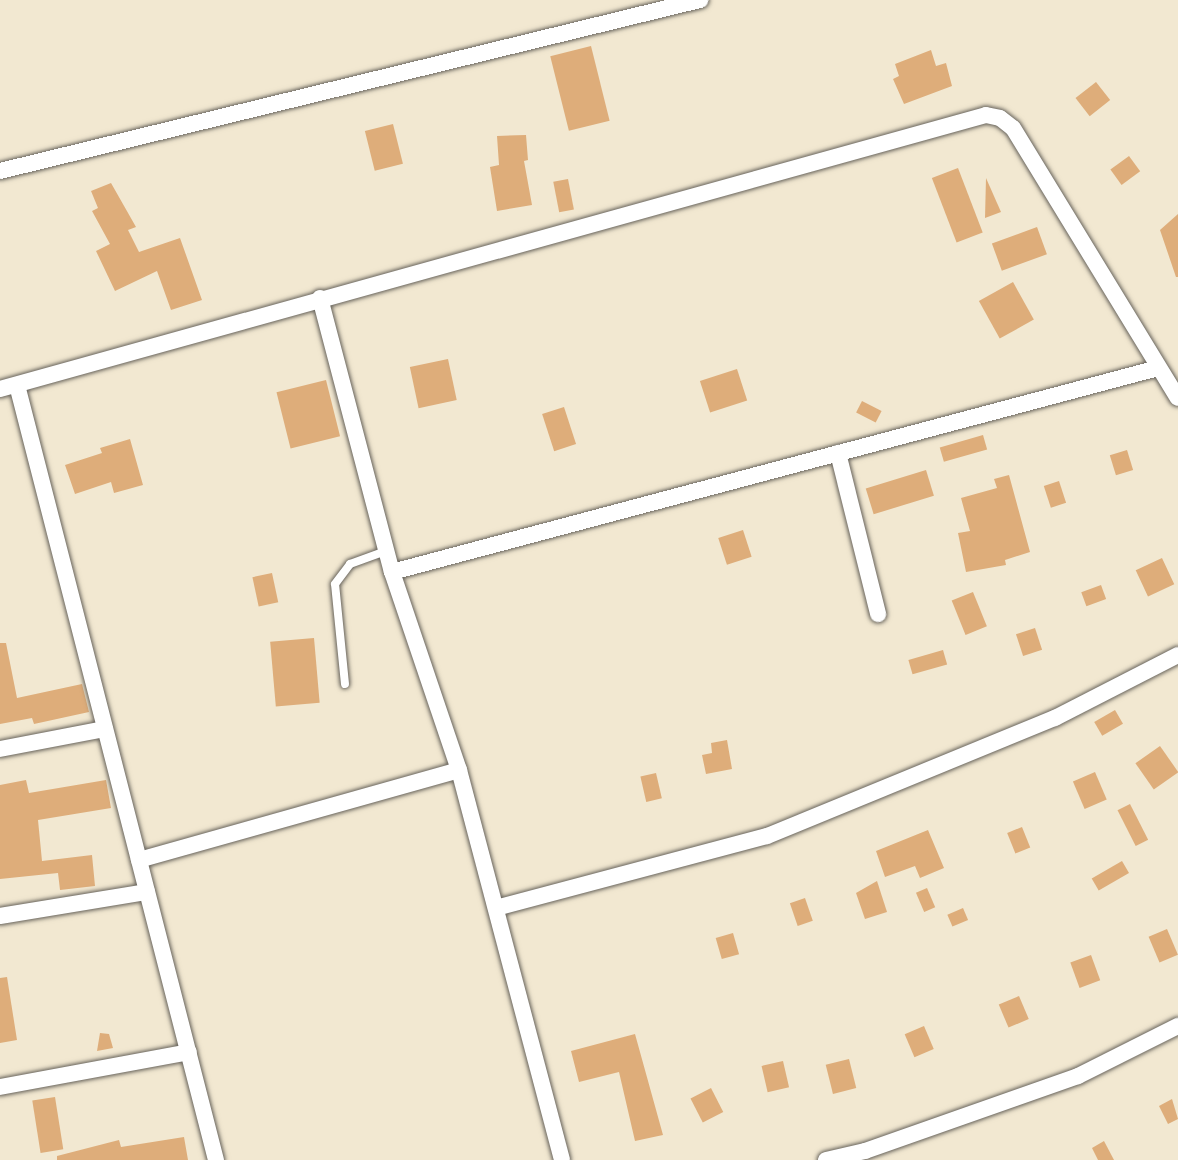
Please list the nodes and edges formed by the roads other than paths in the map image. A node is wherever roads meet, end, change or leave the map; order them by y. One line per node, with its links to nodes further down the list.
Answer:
1 (700, 0): 2 (street)
2 (0, 171)
3 (320, 298): 4 (street); 5 (street); 8 (street)
4 (1158, 368): 6 (street); 7 (street)
5 (8, 387): 13 (street)
6 (1178, 398)
7 (838, 453): 9 (street); 10 (street)
8 (387, 551): 9 (street); 12 (lane)
9 (392, 572): 15 (street)
10 (878, 614)
11 (1178, 655): 18 (street)
12 (345, 684)
13 (105, 729): 14 (street); 16 (street)
14 (0, 749)
15 (459, 770): 16 (street); 18 (street)
16 (139, 860): 17 (street)
17 (147, 892): 19 (street); 21 (street)
18 (496, 908): 24 (street)
19 (0, 916)
20 (1178, 1026): 25 (street)
21 (189, 1052): 22 (street); 23 (street)
22 (0, 1087)
23 (216, 1160)
24 (562, 1160)
25 (826, 1160)

